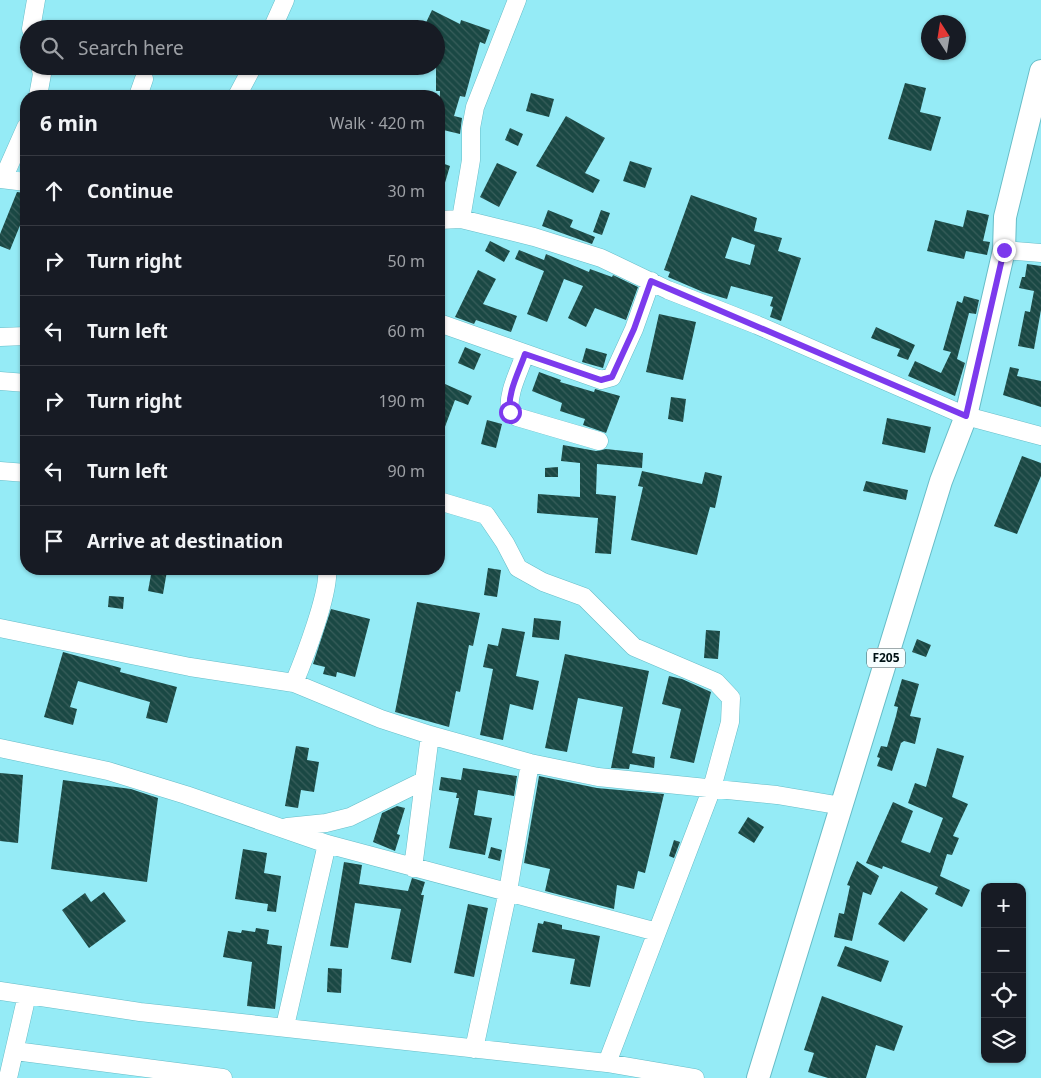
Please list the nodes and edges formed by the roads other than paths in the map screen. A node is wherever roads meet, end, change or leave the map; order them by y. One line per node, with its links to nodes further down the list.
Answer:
1 (36, 0): 4 (street)
2 (284, 0): 5 (street)
3 (518, 0): 17 (street)
4 (33, 20)
5 (276, 20)
6 (1041, 71): 19 (main road, F205)
7 (42, 75): 10 (street)
8 (248, 75): 12 (street)
9 (144, 79): 11 (street)
10 (39, 90)
11 (140, 90)
12 (240, 90)
13 (1041, 108): 19 (main road, F205)
14 (20, 140): 15 (street)
15 (1, 179): 16 (street)
16 (20, 181)
17 (461, 219): 18 (street); 21 (street)
18 (445, 220)
19 (1005, 243): 20 (street); 28 (main road, F205)
20 (1041, 253)
21 (651, 281): 25 (street); 28 (street)
22 (445, 325): 25 (street)
23 (20, 336): 24 (street)
24 (0, 337)
25 (525, 354): 30 (street)
26 (0, 381): 27 (street)
27 (20, 383)
28 (966, 416): 29 (street); 42 (main road, F205)
29 (1041, 436)
30 (599, 441)
31 (0, 471): 32 (street)
32 (20, 473)
33 (445, 503): 41 (street)
34 (328, 575): 36 (street)
35 (0, 628): 36 (street)
36 (294, 683): 37 (street)
37 (430, 735): 39 (street); 40 (street)
38 (0, 748): 43 (street)
39 (530, 763): 41 (street); 46 (street)
40 (422, 782): 43 (street); 45 (street)
41 (712, 788): 42 (street); 47 (street)
42 (842, 806): 57 (main road, F205)
43 (278, 828): 44 (street)
44 (327, 844): 45 (street); 50 (street)
45 (413, 868): 46 (street)
46 (508, 891): 47 (street); 51 (street)
47 (657, 932): 53 (street)
48 (0, 991): 49 (street)
49 (27, 995): 50 (street); 52 (street)
50 (286, 1026): 51 (street)
51 (474, 1049): 53 (street)
52 (15, 1051): 54 (street); 55 (street)
53 (606, 1063): 56 (street)
54 (8, 1078)
55 (223, 1078)
56 (695, 1078)
57 (758, 1078)

